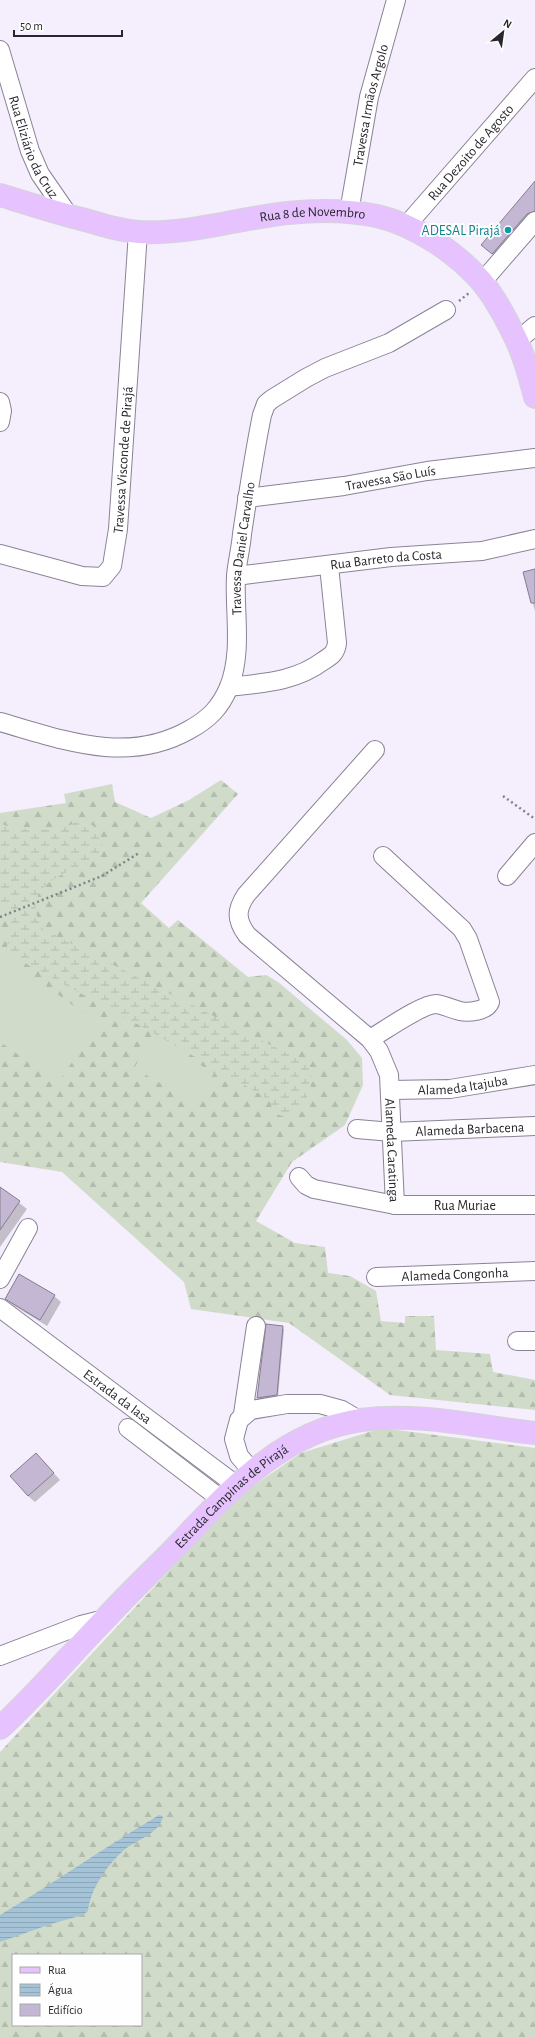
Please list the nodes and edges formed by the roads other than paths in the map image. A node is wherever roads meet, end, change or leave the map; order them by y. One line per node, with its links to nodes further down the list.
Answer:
1 (396, 0): 5 (street, Travessa Irmãos Argolo)
2 (0, 50): 6 (street, Rua Eliziário da Cruz)
3 (535, 78): 8 (street, Rua Dezoito de Agosto)
4 (0, 195): 6 (main road, Rua 8 de Novembro)
5 (349, 212): 8 (main road, Rua 8 de Novembro); 9 (main road, Rua 8 de Novembro)
6 (69, 216): 9 (main road, Rua 8 de Novembro)
7 (535, 221): 10 (street)
8 (406, 226): 10 (main road, Rua 8 de Novembro)
9 (138, 232): 18 (street, Travessa Visconde de Pirajá)
10 (482, 282): 13 (main road, Rua 8 de Novembro)
11 (446, 310): 16 (street, Travessa Daniel Carvalho)
12 (535, 326): 13 (street)
13 (517, 341): 14 (main road, Rua 8 de Novembro)
14 (535, 397)
15 (535, 458): 16 (street, Travessa São Luís)
16 (247, 498): 20 (street, Travessa Daniel Carvalho)
17 (535, 539): 19 (street, Rua Barreto da Costa)
18 (0, 554)
19 (329, 566): 20 (street, Rua Barreto da Costa); 21 (street)
20 (236, 576): 21 (street, Travessa Daniel Carvalho)
21 (229, 687): 22 (street, Travessa Daniel Carvalho)
22 (0, 722)
23 (375, 750): 27 (street, Alameda Caratinga)
24 (535, 843): 26 (street)
25 (383, 856): 27 (street)
26 (507, 876)
27 (370, 1039): 29 (street, Alameda Caratinga)
28 (535, 1075): 29 (street, Alameda Itajuba)
29 (390, 1090): 32 (street, Alameda Caratinga)
30 (535, 1126): 32 (street, Alameda Barbacena)
31 (357, 1129): 32 (street, Alameda Barbacena)
32 (392, 1132): 34 (street, Alameda Caratinga)
33 (299, 1177): 34 (street, Alameda Caratinga)
34 (395, 1205): 35 (street, Rua Muriae)
35 (535, 1205)
36 (28, 1228): 39 (street)
37 (535, 1272): 38 (street, Alameda Congonha)
38 (376, 1277)
39 (0, 1279)
40 (0, 1308): 46 (street, Estrada da Iasa)
41 (256, 1326): 42 (street)
42 (243, 1414): 43 (street); 46 (street)
43 (359, 1420): 45 (main road, Estrada Campinas de Pirajá); 46 (main road, Estrada Campinas de Pirajá)
44 (128, 1428): 46 (street, Estrada da Iasa)
45 (535, 1433)
46 (236, 1485): 47 (main road, Estrada Campinas de Pirajá)
47 (105, 1619): 48 (street); 49 (main road, Estrada Campinas de Pirajá)
48 (0, 1656)
49 (0, 1728)

